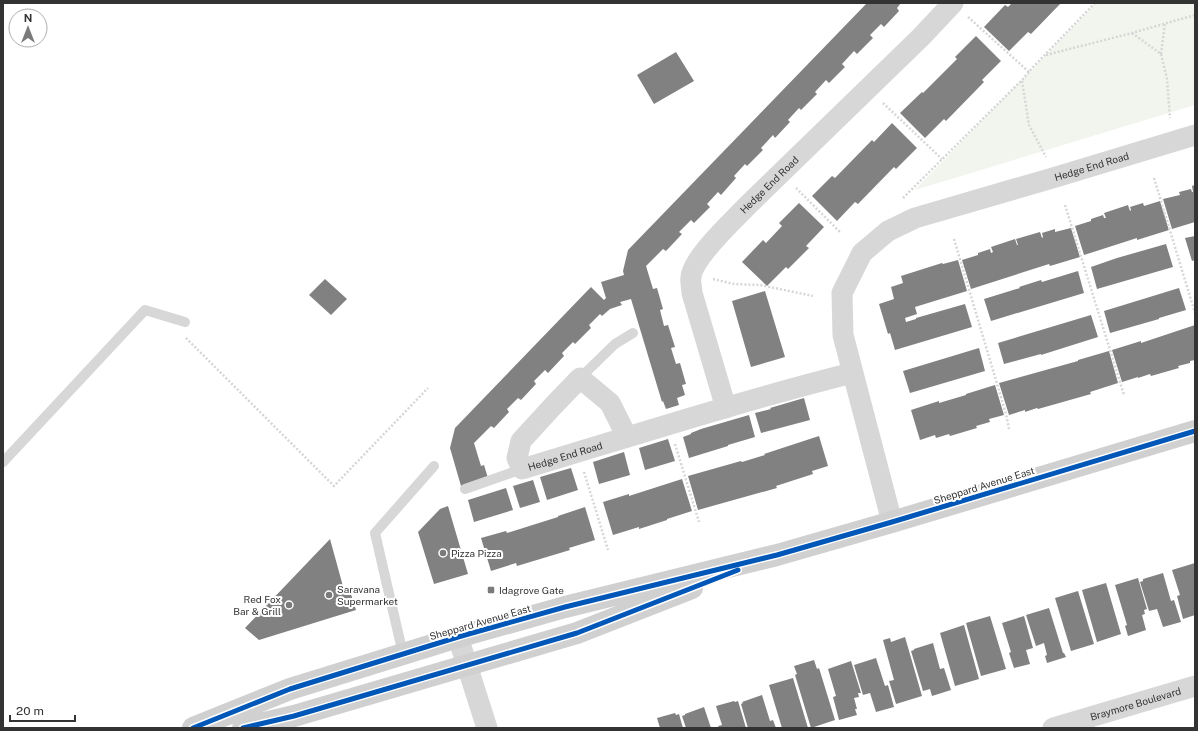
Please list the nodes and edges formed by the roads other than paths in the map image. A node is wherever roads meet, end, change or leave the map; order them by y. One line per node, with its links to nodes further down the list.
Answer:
1 (953, 3): 7 (street, Hedge End Road)
2 (1195, 135): 5 (street, Hedge End Road)
3 (185, 322): 10 (lane)
4 (632, 333): 6 (lane, Hedge End Road)
5 (852, 373): 7 (street, Hedge End Road); 14 (street, Hedge End Road)
6 (580, 378): 9 (street); 12 (street, Hedge End Road)
7 (726, 408): 9 (street, Hedge End Road)
8 (1195, 431): 14 (main road, Sheppard Avenue East)
9 (626, 437): 12 (street, Hedge End Road)
10 (3, 462)
11 (434, 466): 17 (lane)
12 (522, 469): 13 (lane)
13 (465, 489)
14 (892, 522): 15 (main road, Sheppard Avenue East)
15 (777, 555): 16 (main road, Sheppard Avenue East); 18 (main road, Sheppard Avenue East)
16 (458, 636): 17 (main road, Sheppard Avenue East); 18 (street)
17 (403, 654): 20 (main road, Sheppard Avenue East)
18 (467, 665): 21 (main road, Sheppard Avenue East); 22 (street)
19 (1195, 686): 23 (street, Braymore Boulevard)
20 (193, 728)
21 (243, 728)
22 (487, 728)
23 (1053, 728)

